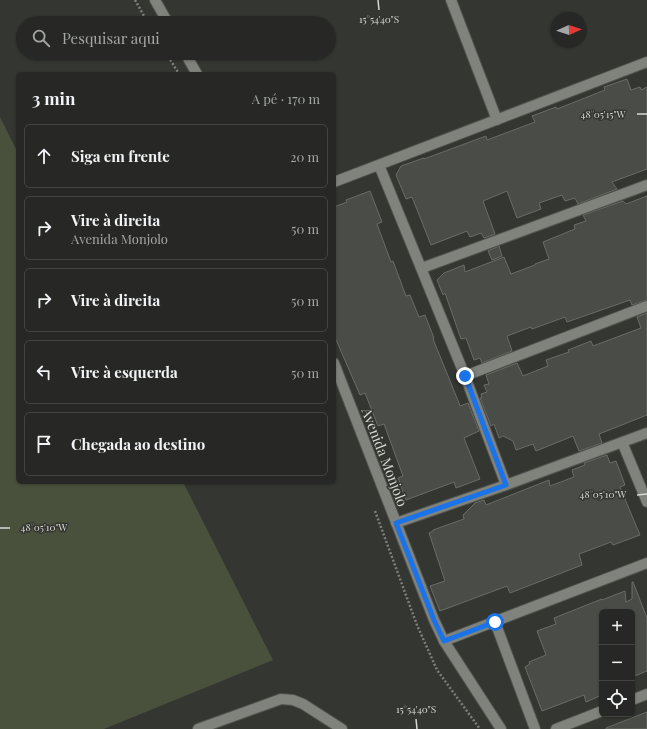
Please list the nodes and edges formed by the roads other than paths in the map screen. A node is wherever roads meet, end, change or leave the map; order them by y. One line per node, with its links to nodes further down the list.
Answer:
1 (155, 0): 3 (street)
2 (451, 0): 7 (street)
3 (164, 16)
4 (189, 60): 6 (street)
5 (647, 62): 7 (street)
6 (197, 72)
7 (497, 120): 8 (street)
8 (379, 165): 9 (street); 11 (street)
9 (336, 181)
10 (647, 184): 11 (street)
11 (422, 268): 14 (street)
12 (647, 306): 14 (street)
13 (336, 368): 19 (street, Avenida Monjolo)
14 (465, 376): 17 (street)
15 (647, 433): 16 (street)
16 (622, 442): 17 (street); 18 (street)
17 (506, 485): 19 (street)
18 (647, 502)
19 (396, 523): 22 (street, Avenida Monjolo)
20 (647, 563): 21 (street)
21 (495, 622): 22 (street); 29 (street)
22 (444, 641): 28 (street, Avenida Monjolo)
23 (647, 694): 24 (street)
24 (635, 699)
25 (599, 713): 30 (street)
26 (198, 729): 27 (street)
27 (342, 729)
28 (501, 729)
29 (535, 729)
30 (556, 729)

